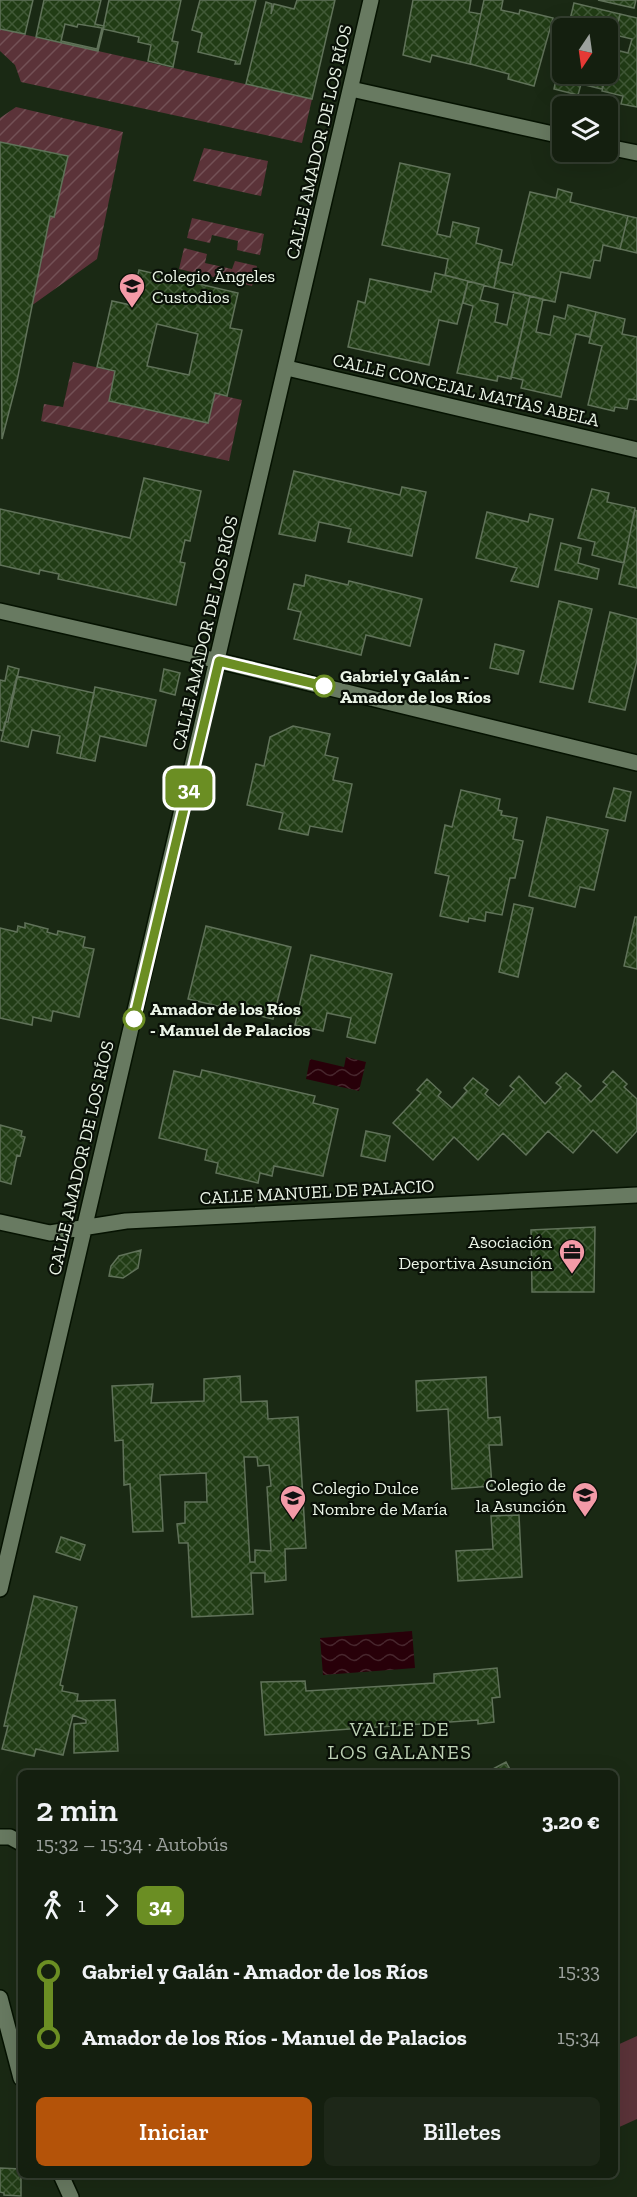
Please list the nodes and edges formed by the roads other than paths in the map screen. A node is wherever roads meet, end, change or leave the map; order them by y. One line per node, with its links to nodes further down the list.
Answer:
1 (372, 0): 2 (street, CALLE AMADOR DE LOS RÍOS)
2 (351, 89): 3 (street); 6 (street, CALLE AMADOR DE LOS RÍOS)
3 (552, 134)
4 (618, 149): 5 (street)
5 (637, 153)
6 (287, 368): 7 (street, CALLE CONCEJAL MATÍAS ABELA); 9 (street, CALLE AMADOR DE LOS RÍOS)
7 (637, 450)
8 (0, 611): 9 (street)
9 (219, 661): 10 (street); 13 (street, CALLE AMADOR DE LOS RÍOS)
10 (637, 763)
11 (637, 1195): 13 (street, CALLE MANUEL DE PALACIO)
12 (0, 1222): 13 (street, CALLE MANUEL DE PALACIO)
13 (85, 1227): 14 (street, CALLE AMADOR DE LOS RÍOS)
14 (0, 1589)
15 (0, 1838): 16 (street)
16 (18, 1841)
17 (0, 1998): 18 (street)
18 (18, 2067)
19 (62, 2178): 20 (street)
20 (71, 2197)

